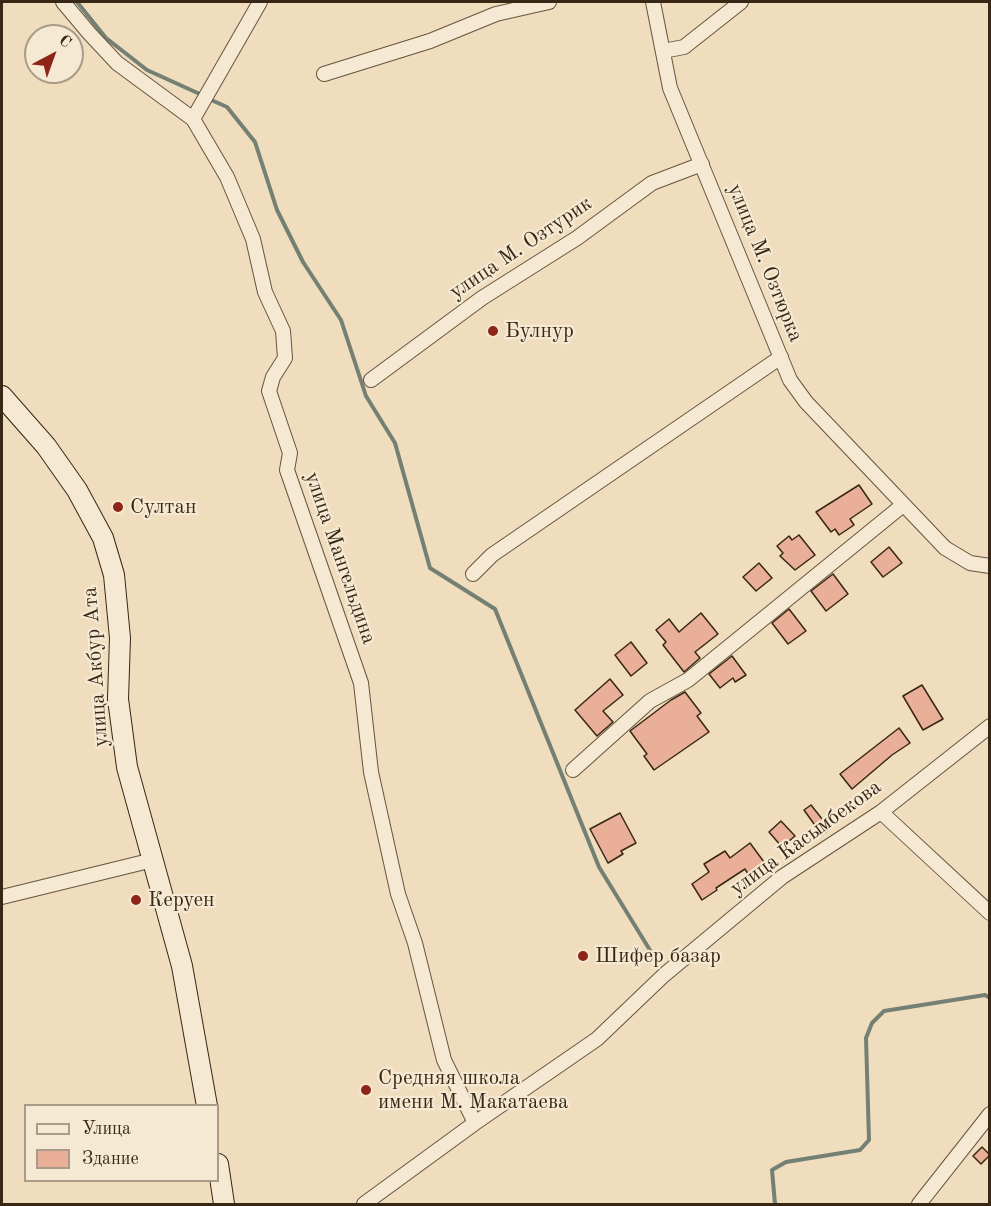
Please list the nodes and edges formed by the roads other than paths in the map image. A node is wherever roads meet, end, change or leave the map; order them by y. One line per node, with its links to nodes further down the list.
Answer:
1 (63, 2): 8 (street, улица Мангельдина)
2 (260, 2): 8 (street)
3 (549, 2): 7 (street)
4 (653, 2): 6 (street, улица М. Озтюрка)
5 (741, 2): 6 (street)
6 (663, 51): 9 (street, улица М. Озтюрка)
7 (324, 74)
8 (193, 119): 24 (street, улица Мангельдина)
9 (702, 164): 10 (street, улица М. Озтюрка); 11 (street, улица М. Озтурик)
10 (781, 357): 13 (street, улица М. Озтюрка); 15 (street)
11 (371, 380)
12 (2, 396): 19 (main road, улица Акбур Ата)
13 (903, 505): 14 (street, улица М. Озтюрка); 17 (street)
14 (990, 566)
15 (473, 574)
16 (990, 726): 18 (street, улица Касымбекова)
17 (573, 770)
18 (880, 812): 21 (street); 24 (street, улица Касымбекова)
19 (153, 860): 20 (street); 22 (main road, улица Акбур Ата)
20 (2, 897)
21 (990, 913)
22 (207, 1104)
23 (990, 1114): 28 (street)
24 (475, 1123): 27 (street, улица Касымбекова)
25 (219, 1171): 26 (main road)
26 (224, 1204)
27 (364, 1204)
28 (919, 1204)

